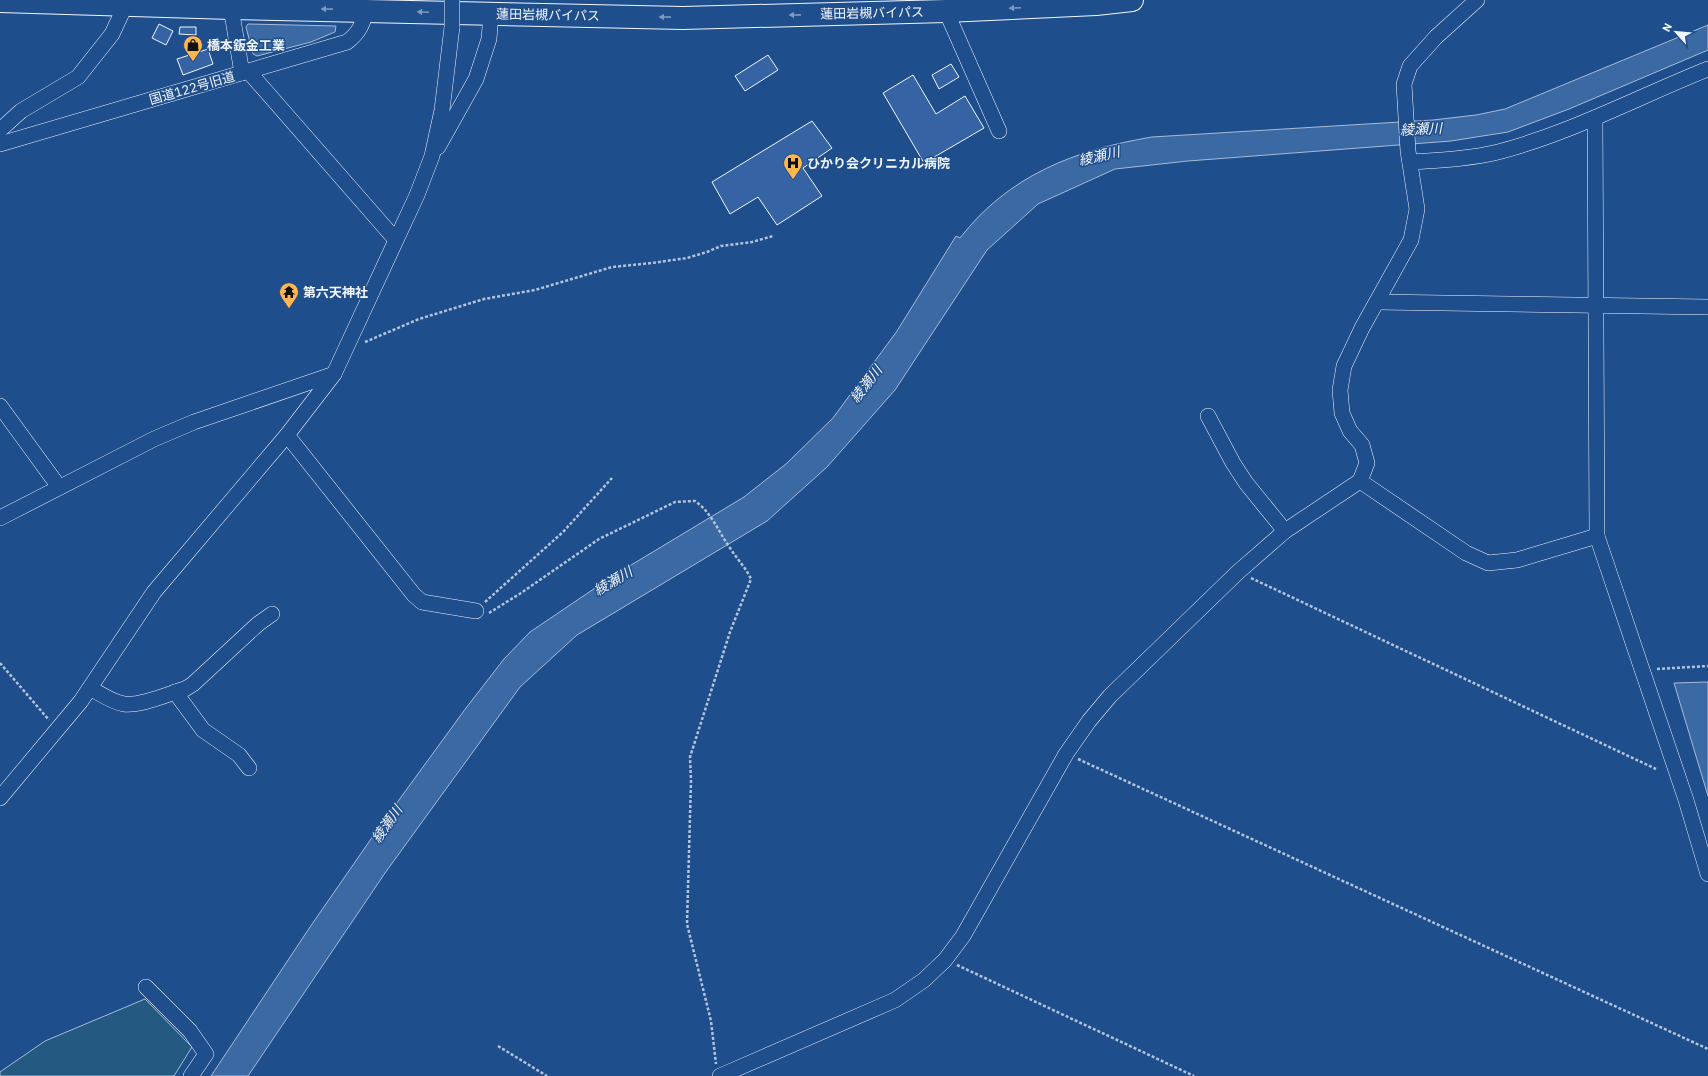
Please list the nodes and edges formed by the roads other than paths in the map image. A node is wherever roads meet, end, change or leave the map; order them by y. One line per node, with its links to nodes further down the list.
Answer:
1 (452, 0): 17 (street, bridge)
2 (1132, 0): 5 (highway, 蓮田岩槻バイパス)
3 (1477, 0): 18 (street)
4 (0, 1): 6 (highway, 蓮田岩槻バイパス)
5 (1096, 2): 9 (highway, 蓮田岩槻バイパス, one-way to 9)
6 (126, 4): 7 (highway, 蓮田岩槻バイパス); 14 (street)
7 (231, 8): 8 (highway, 蓮田岩槻バイパス, one-way to 7); 12 (street)
8 (366, 10): 10 (highway, 蓮田岩槻バイパス, one-way to 8); 12 (street, 国道122号旧道)
9 (946, 11): 10 (highway, 蓮田岩槻バイパス, one-way to 10); 15 (street)
10 (491, 14): 17 (street)
11 (1708, 69): 13 (street)
12 (246, 72): 16 (street, 国道122号旧道); 19 (street)
13 (1595, 118): 18 (street); 21 (street)
14 (0, 130)
15 (999, 131)
16 (0, 144)
17 (432, 156): 19 (street)
18 (1409, 157): 20 (street)
19 (395, 239): 23 (street)
20 (1378, 302): 21 (street); 27 (street)
21 (1595, 305): 22 (street); 31 (street)
22 (1708, 307)
23 (334, 374): 26 (street); 28 (street)
24 (0, 406): 28 (street)
25 (1208, 416): 30 (street)
26 (287, 435): 32 (street); 34 (street)
27 (1360, 481): 30 (street); 31 (street)
28 (59, 487): 29 (street)
29 (0, 518)
30 (1285, 531): 40 (street)
31 (1597, 536): 38 (street)
32 (476, 611)
33 (272, 614): 35 (street)
34 (90, 688): 35 (street); 37 (street)
35 (175, 692): 36 (street)
36 (249, 768)
37 (0, 798)
38 (1708, 874)
39 (146, 987): 41 (street)
40 (718, 1072)
41 (191, 1076)

